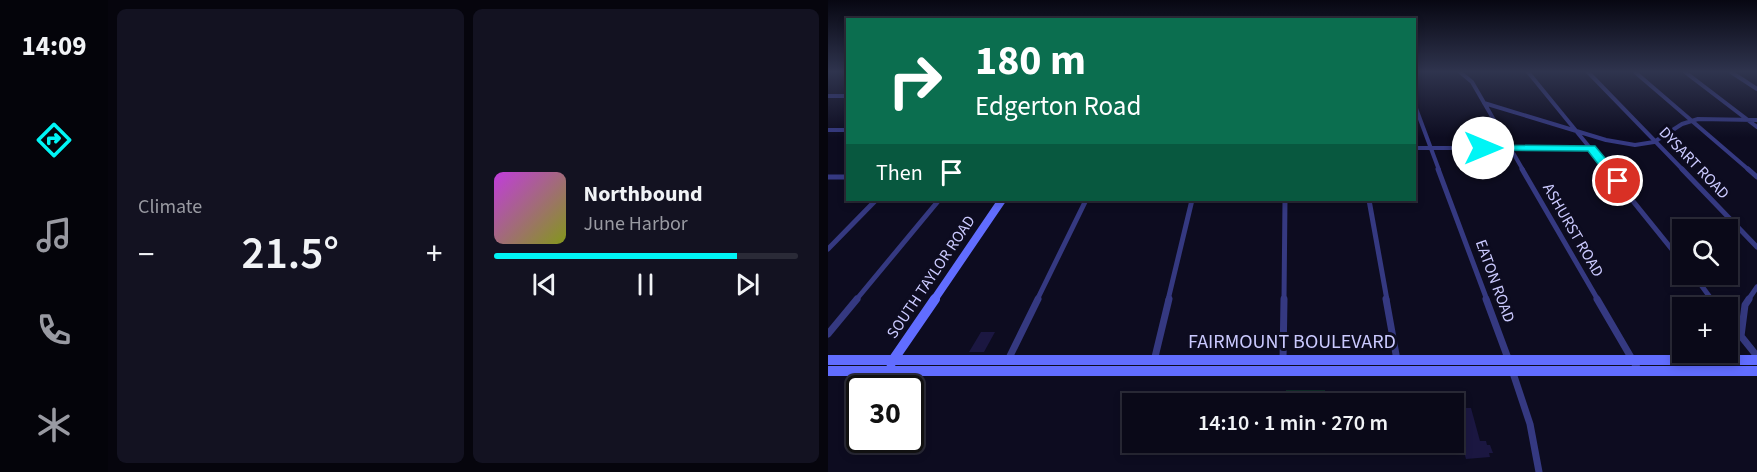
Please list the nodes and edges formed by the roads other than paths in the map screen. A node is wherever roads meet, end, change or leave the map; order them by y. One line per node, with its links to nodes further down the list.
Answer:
1 (1479, 94): 8 (street, ASHURST ROAD)
2 (1547, 94): 16 (street)
3 (1609, 94): 17 (street, DYSART ROAD)
4 (1661, 94): 12 (street)
5 (1714, 94): 10 (street)
6 (828, 96): 7 (street)
7 (846, 96)
8 (1484, 103): 16 (street); 20 (street, ASHURST ROAD)
9 (1416, 108): 19 (street, EATON ROAD)
10 (1748, 120): 11 (street); 12 (street); 13 (street)
11 (1757, 120)
12 (1692, 121): 17 (street); 24 (street)
13 (1757, 127)
14 (828, 130): 15 (street)
15 (846, 130)
16 (1578, 131): 17 (street); 21 (street)
17 (1654, 142): 32 (street, DYSART ROAD)
18 (1416, 148): 19 (street)
19 (1431, 148): 20 (street); 47 (street, EATON ROAD)
20 (1510, 148): 21 (street); 44 (street, ASHURST ROAD)
21 (1592, 148): 33 (street)
22 (828, 177): 23 (street)
23 (846, 177)
24 (1757, 177)
25 (875, 201): 34 (street)
26 (938, 201): 39 (street)
27 (1001, 201): 45 (main road, SOUTH TAYLOR ROAD)
28 (1086, 201): 43 (street)
29 (1192, 201): 48 (street)
30 (1285, 201): 49 (street)
31 (1369, 201): 50 (street)
32 (1757, 247)
33 (1672, 248)
34 (828, 249)
35 (1701, 285): 37 (street)
36 (1757, 287): 40 (street)
37 (1711, 297)
38 (1738, 332): 40 (street)
39 (828, 334)
40 (1741, 336): 41 (street)
41 (1757, 358): 44 (main road, FAIRMOUNT BOULEVARD)
42 (828, 360): 45 (main road, FAIRMOUNT BOULEVARD)
43 (1008, 360): 46 (main road, FAIRMOUNT BOULEVARD); 48 (main road, FAIRMOUNT BOULEVARD); 56 (street)
44 (1633, 360): 47 (main road, FAIRMOUNT BOULEVARD); 51 (street, ASHURST ROAD)
45 (892, 361): 46 (main road, FAIRMOUNT BOULEVARD); 54 (main road, SOUTH TAYLOR ROAD)
46 (933, 361): 55 (main road)
47 (1511, 365): 50 (main road, FAIRMOUNT BOULEVARD); 51 (main road, FAIRMOUNT BOULEVARD); 57 (street, EATON ROAD)
48 (1153, 366): 49 (main road, FAIRMOUNT BOULEVARD); 56 (main road, FAIRMOUNT BOULEVARD)
49 (1283, 366): 50 (main road, FAIRMOUNT BOULEVARD)
50 (1398, 366)
51 (1639, 371): 52 (main road, FAIRMOUNT BOULEVARD)
52 (1757, 371)
53 (828, 372): 54 (main road, FAIRMOUNT BOULEVARD)
54 (885, 372): 55 (main road, FAIRMOUNT BOULEVARD)
55 (927, 372): 56 (main road, FAIRMOUNT BOULEVARD)
56 (1003, 372)
57 (1539, 472)

